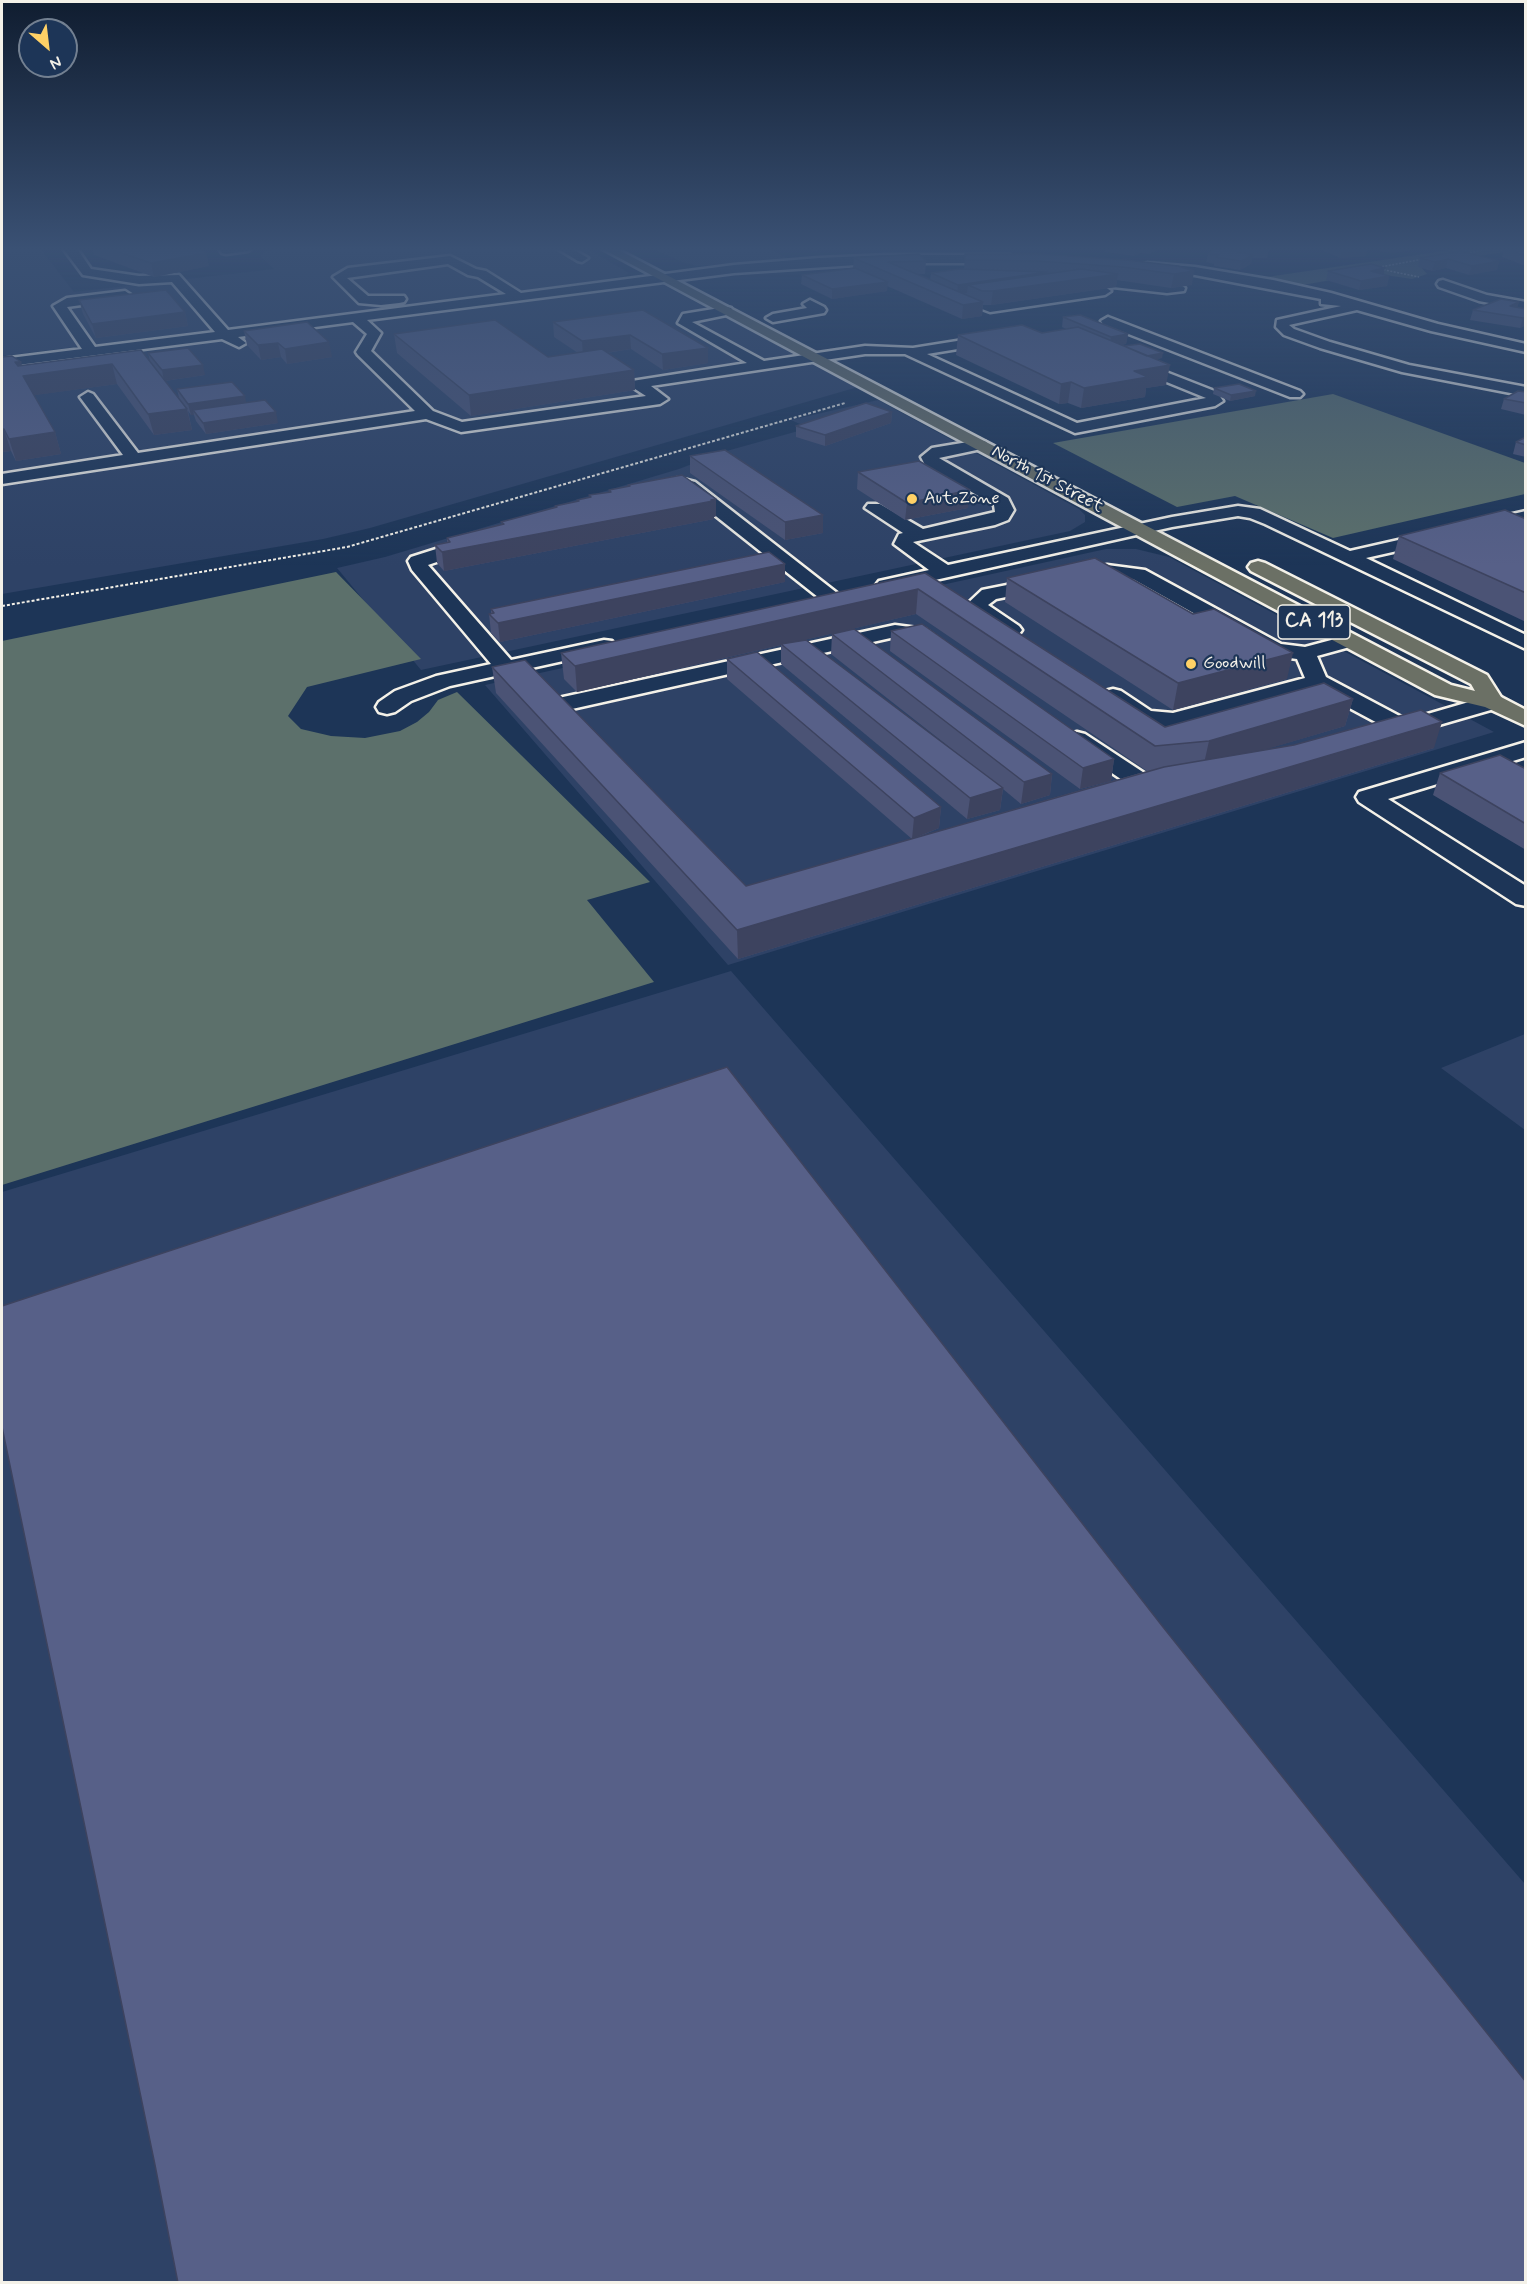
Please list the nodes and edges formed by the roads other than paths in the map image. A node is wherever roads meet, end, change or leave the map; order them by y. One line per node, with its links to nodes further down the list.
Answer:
1 (75, 354): 2 (street); 13 (street); 17 (street)
2 (78, 354)
3 (365, 354): 21 (street)
4 (740, 354): 15 (street)
5 (807, 354): 12 (main road, North 1st Street / CA 113)
6 (838, 354): 12 (street)
7 (843, 354): 14 (main road)
8 (915, 354): 16 (street)
9 (1129, 354): 16 (street)
10 (1193, 354): 16 (street); 19 (street)
11 (1354, 354): 18 (street)
12 (813, 357): 15 (street); 22 (main road, North 1st Street / CA 113)
13 (2, 363)
14 (862, 363)
15 (761, 365): 21 (street)
16 (1148, 369)
17 (86, 370)
18 (1526, 392)
19 (1295, 394)
20 (88, 397): 23 (street)
21 (427, 414): 23 (street)
22 (980, 445): 30 (main road, North 1st Street / CA 113); 31 (street)
23 (135, 460): 24 (street)
24 (2, 479)
25 (664, 486): 37 (street)
26 (874, 508): 31 (street)
27 (1151, 512): 29 (main road)
28 (1526, 516): 34 (street)
29 (1172, 522): 30 (street); 32 (main road); 34 (street)
30 (1139, 529): 36 (street); 40 (main road, North 1st Street / CA 113)
31 (920, 535): 36 (street)
32 (1197, 535)
33 (493, 537): 47 (street)
34 (1348, 557): 42 (street)
35 (1245, 560): 48 (main road, North 1st Street / CA 113)
36 (945, 572): 37 (street)
37 (830, 597): 38 (street)
38 (808, 602)
39 (1025, 639): 44 (street)
40 (1350, 641): 44 (street); 48 (main road, North 1st Street / CA 113)
41 (626, 642): 47 (street)
42 (1526, 643)
43 (947, 652): 47 (street)
44 (1305, 653): 45 (street)
45 (1317, 681): 46 (street); 51 (street)
46 (1095, 684)
47 (543, 687): 49 (street)
48 (1493, 702): 50 (main road, North 1st Street / CA 113); 51 (street)
49 (387, 707)
50 (1526, 719)
51 (1405, 728): 53 (street)
52 (1062, 729): 55 (street)
53 (1373, 737)
54 (1526, 749): 56 (street)
55 (1115, 797)
56 (1526, 898)

